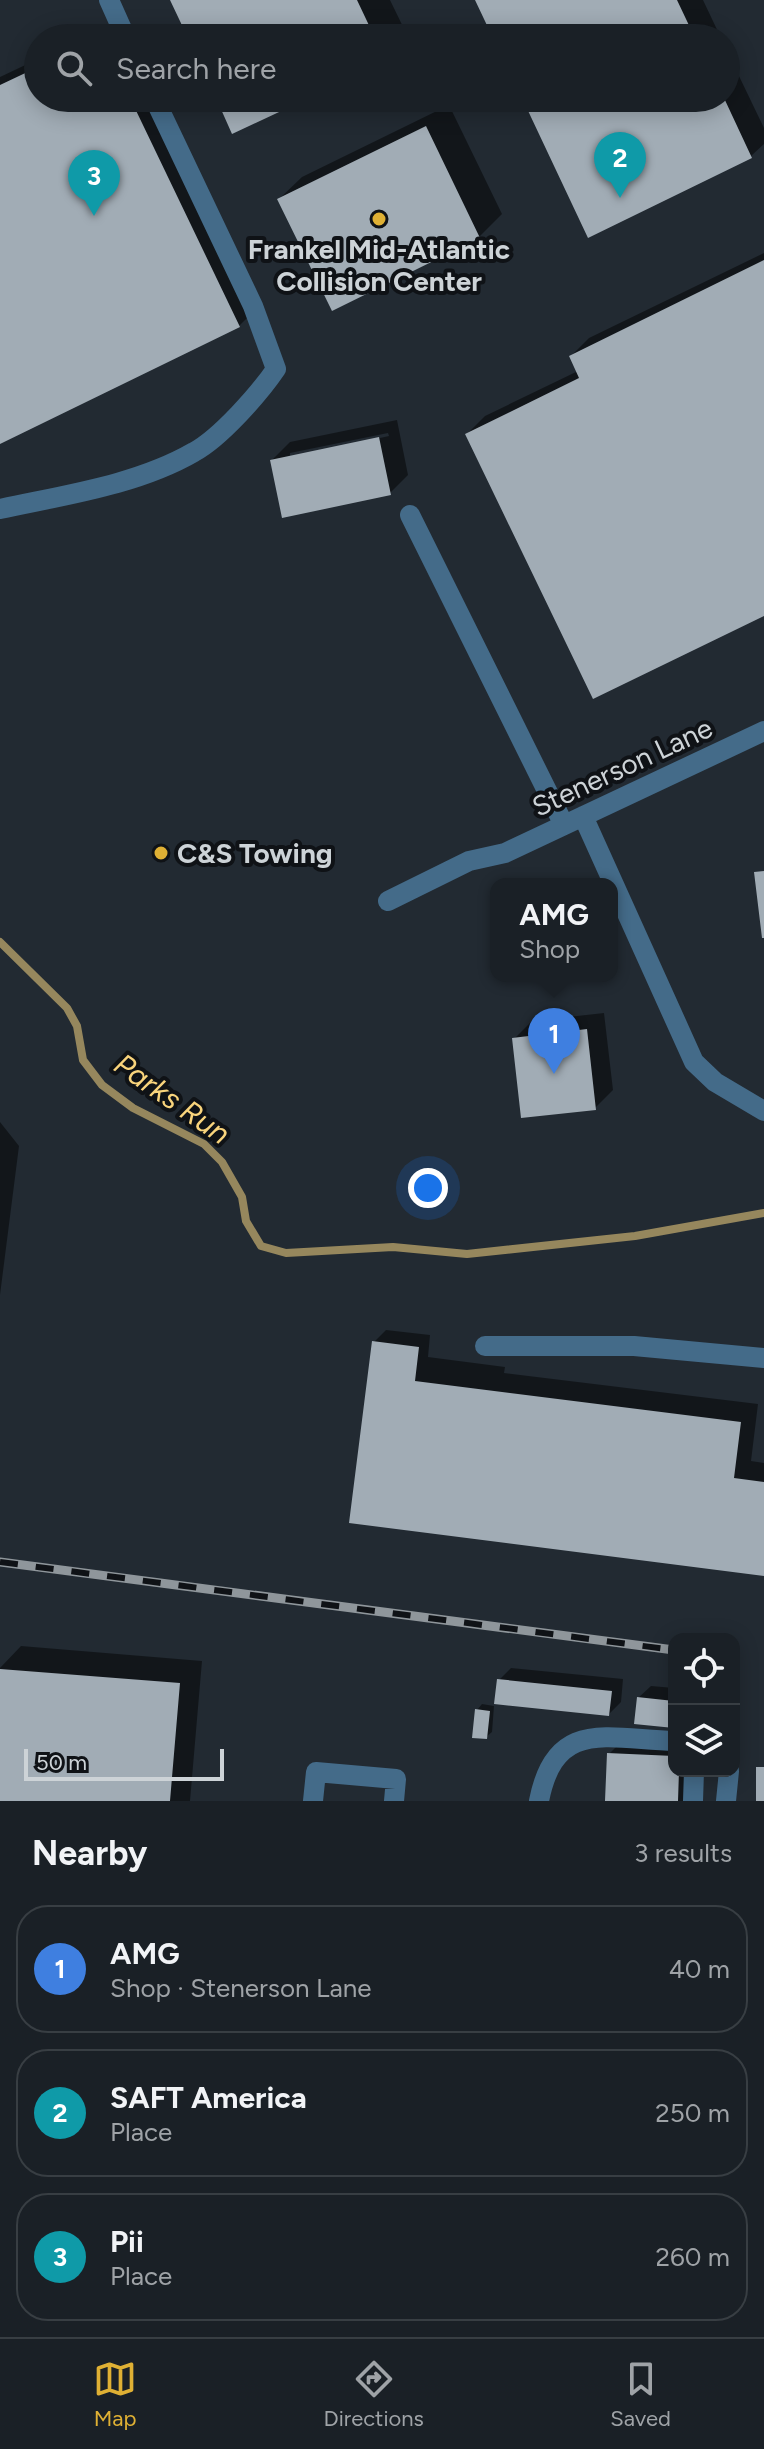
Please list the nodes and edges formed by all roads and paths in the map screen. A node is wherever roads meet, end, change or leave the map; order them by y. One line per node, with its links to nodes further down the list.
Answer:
1 (109, 0): 2 (street)
2 (120, 24)
3 (161, 112): 4 (street)
4 (0, 509)
5 (410, 515): 8 (street)
6 (764, 731): 7 (street, Stenerson Lane)
7 (583, 816): 8 (street, Stenerson Lane); 9 (street)
8 (564, 825): 11 (street, Stenerson Lane)
9 (611, 878)
10 (618, 894): 12 (street)
11 (388, 901)
12 (764, 1111)
13 (485, 1346): 14 (street)
14 (764, 1358)
15 (668, 1741): 20 (street)
16 (694, 1777): 21 (street)
17 (728, 1777): 22 (street)
18 (313, 1801): 19 (street)
19 (394, 1801)
20 (539, 1801)
21 (693, 1801)
22 (726, 1801)

